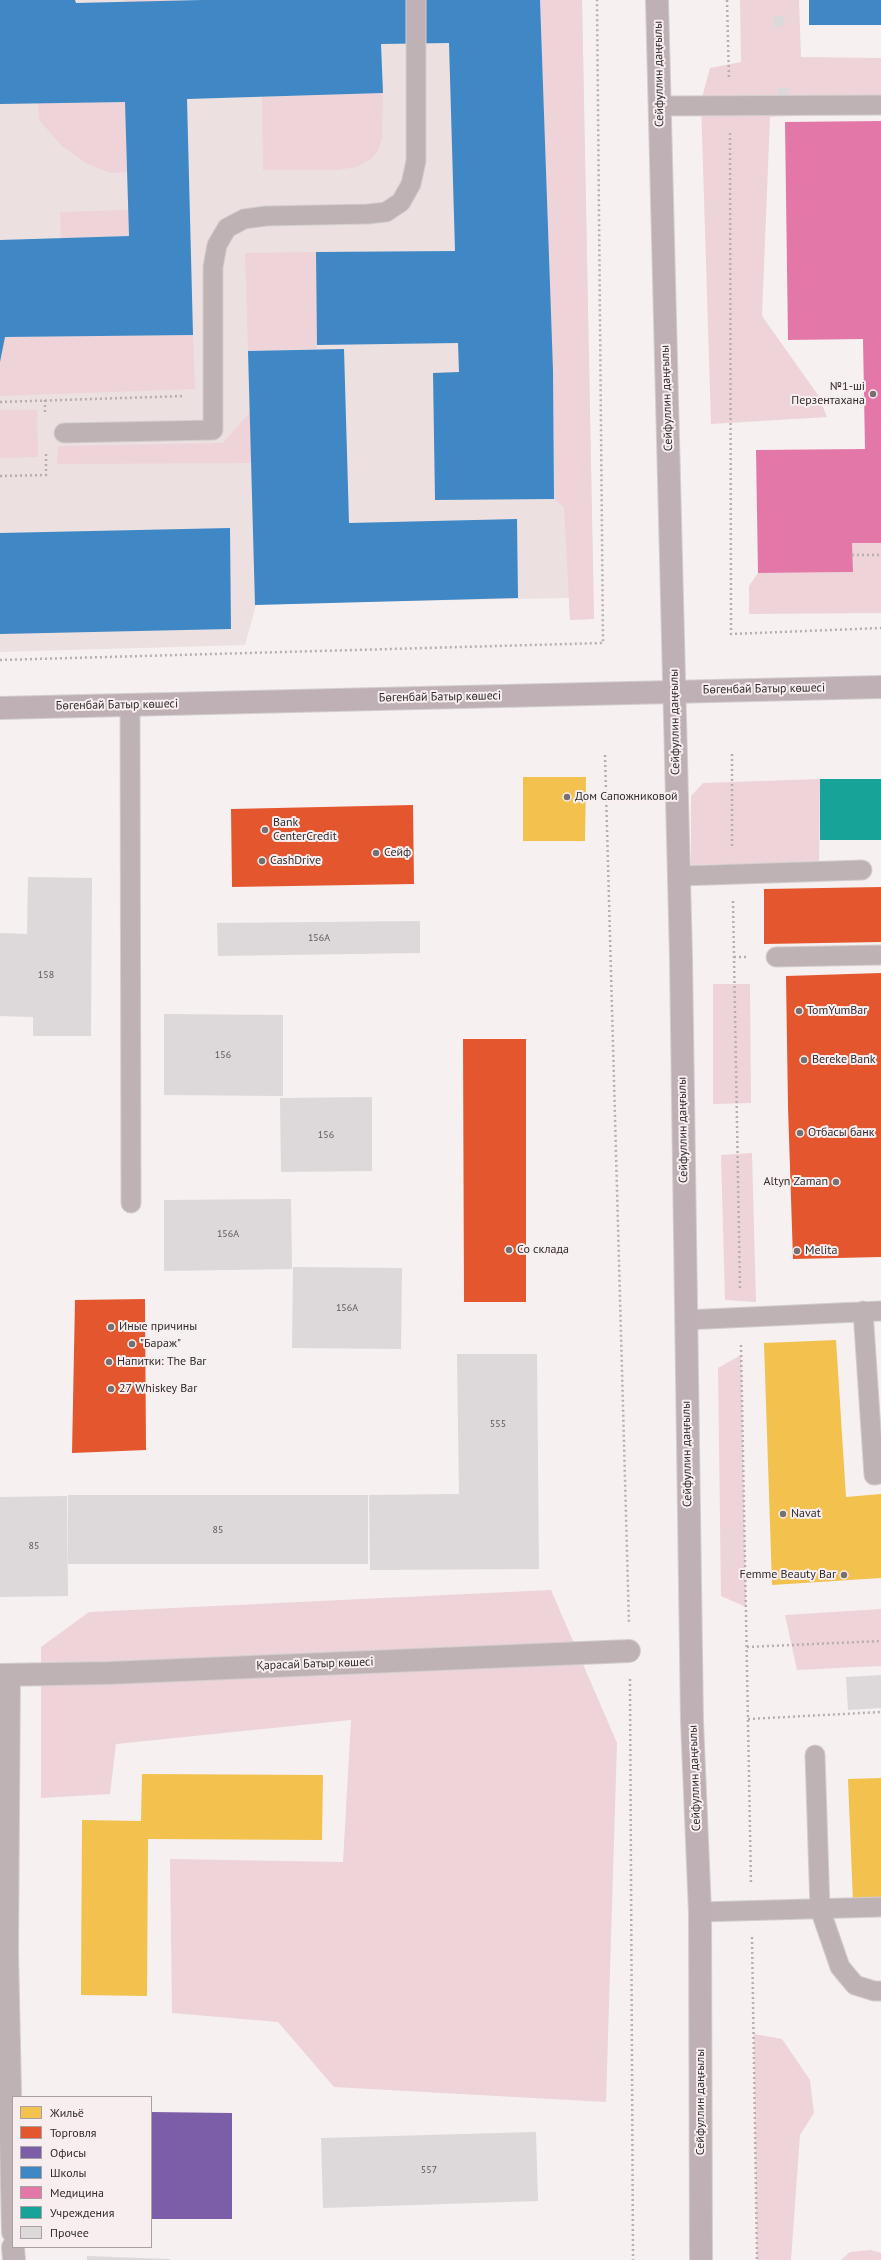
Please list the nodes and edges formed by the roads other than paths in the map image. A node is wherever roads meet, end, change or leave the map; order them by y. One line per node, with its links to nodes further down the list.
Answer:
1 (416, 0): 5 (lane)
2 (657, 0): 4 (main road, Сейфуллин даңғылы)
3 (881, 105): 4 (lane)
4 (660, 106): 7 (main road, Сейфуллин даңғылы)
5 (64, 433)
6 (881, 686): 7 (main road, Бөгенбай Батыр көшесі)
7 (675, 691): 8 (main road, Бөгенбай Батыр көшесі); 11 (main road, Сейфуллин даңғылы)
8 (130, 705): 9 (main road, Бөгенбай Батыр көшесі); 14 (lane)
9 (0, 708)
10 (862, 870): 11 (lane)
11 (679, 876): 16 (main road, Сейфуллин даңғылы)
12 (881, 955): 13 (lane)
13 (776, 956)
14 (131, 1203)
15 (872, 1311): 16 (lane); 17 (lane)
16 (685, 1320): 24 (main road, Сейфуллин даңғылы)
17 (881, 1474)
18 (630, 1651): 19 (street, Қарасай Батыр көшесі)
19 (5, 1675): 20 (street)
20 (5, 1717): 26 (street)
21 (815, 1755): 23 (lane)
22 (881, 1907): 23 (lane)
23 (820, 1909): 24 (lane); 25 (lane)
24 (700, 1912): 29 (main road, Сейфуллин даңғылы)
25 (881, 1991)
26 (12, 2185)
27 (13, 2248): 28 (street)
28 (14, 2260)
29 (700, 2260)

